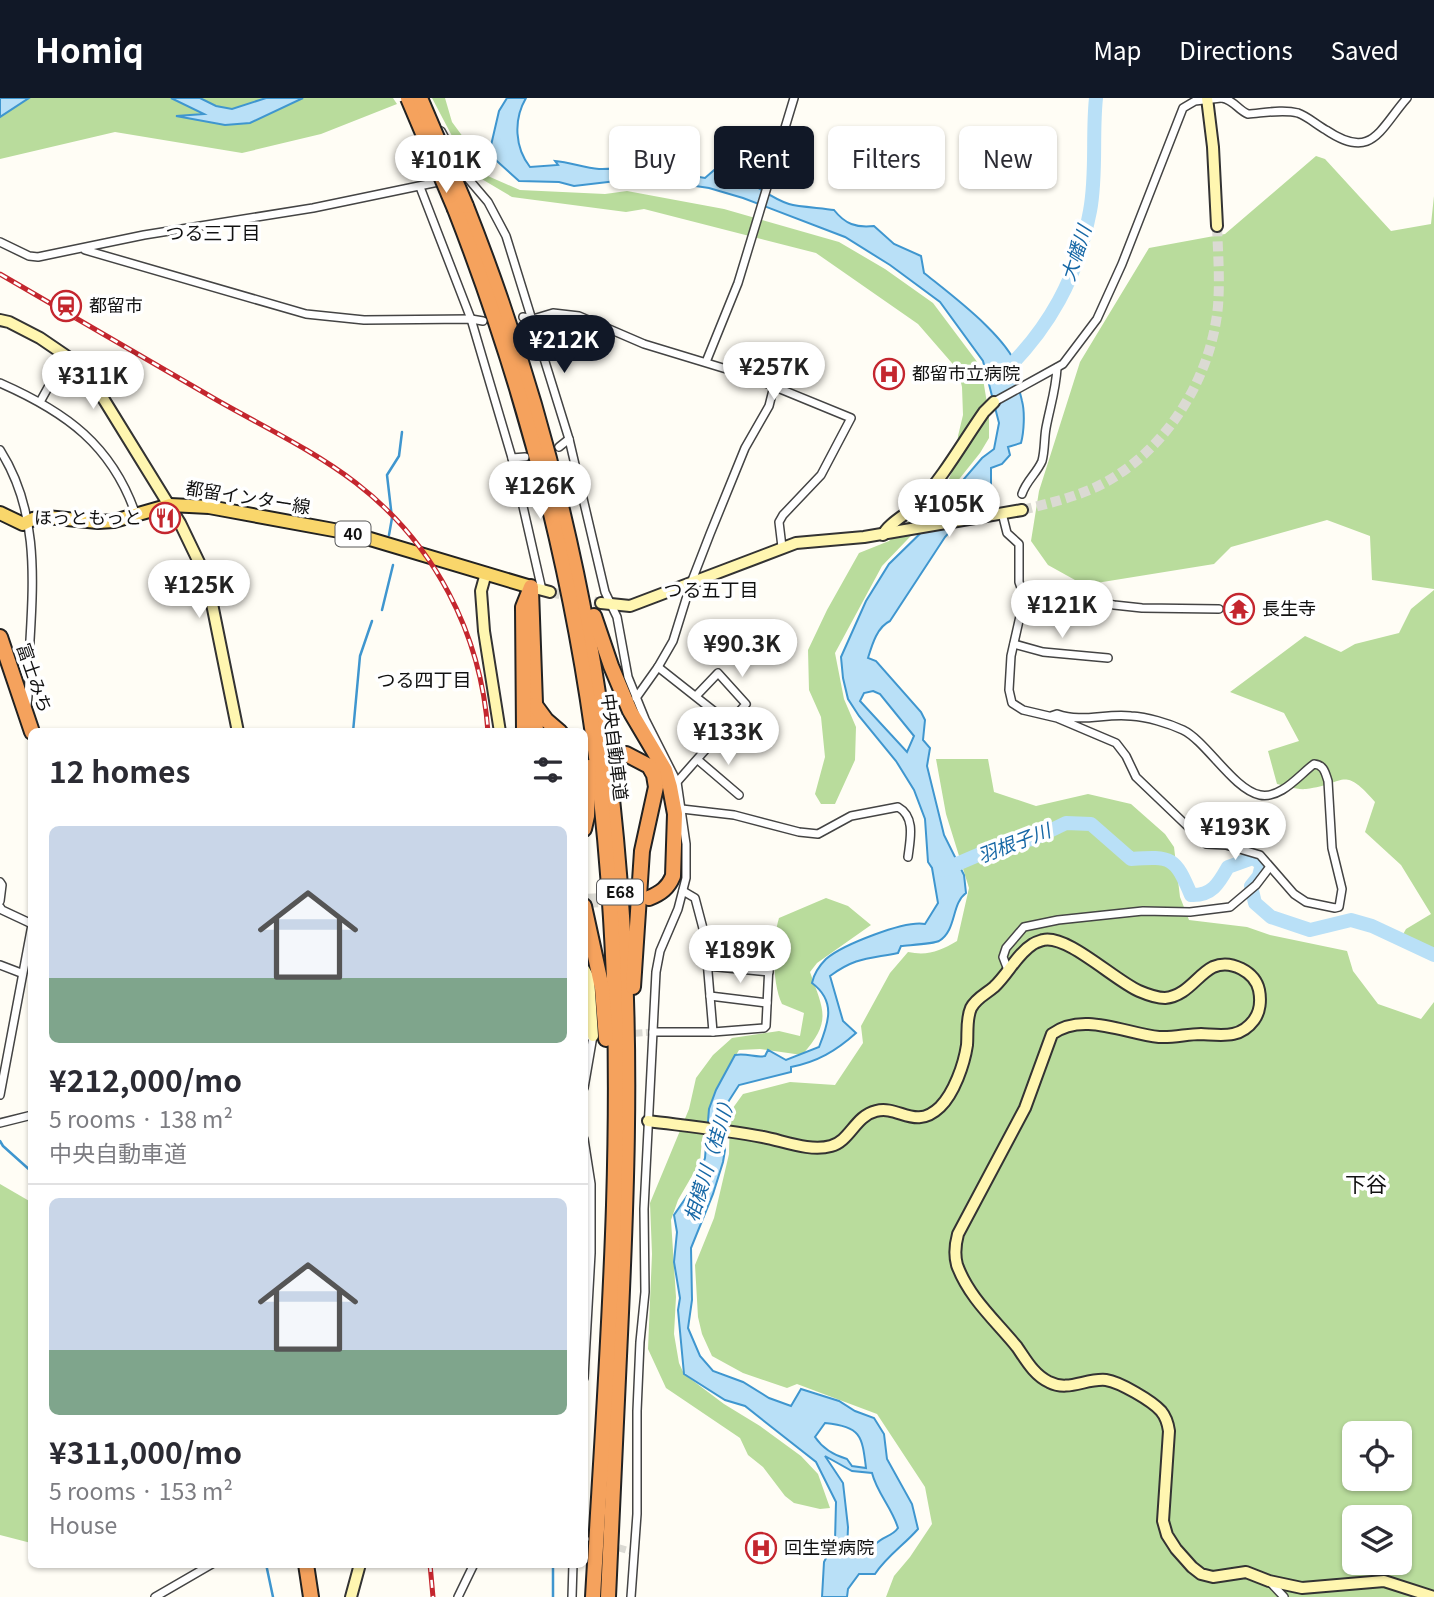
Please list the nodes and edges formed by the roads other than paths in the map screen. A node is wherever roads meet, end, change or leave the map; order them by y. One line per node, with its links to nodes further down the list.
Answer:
1 (408, 98): 10 (highway, 中央自動車道 / E68, bridge)
2 (420, 98): 10 (highway, 中央自動車道 / E68, bridge)
3 (428, 98): 8 (street)
4 (794, 98): 20 (street)
5 (1222, 98): 6 (street); 7 (street)
6 (1407, 98)
7 (1207, 99): 11 (street); 21 (street)
8 (465, 175): 9 (street); 16 (street)
9 (419, 187): 13 (street); 15 (street)
10 (460, 208): 31 (highway, 中央自動車道 / E68); 47 (highway, 中央自動車道 / E68)
11 (1217, 226)
12 (0, 242): 13 (street)
13 (81, 249): 15 (street)
14 (523, 317): 16 (street)
15 (471, 318): 18 (street); 30 (street)
16 (533, 319): 20 (street); 26 (street)
17 (0, 320): 19 (street)
18 (483, 321)
19 (66, 355): 24 (street); 33 (street)
20 (706, 362): 23 (street)
21 (1057, 368): 25 (street); 32 (street)
22 (0, 383): 24 (street)
23 (774, 386): 40 (street); 42 (street)
24 (40, 402): 37 (street)
25 (995, 402): 39 (street)
26 (569, 439): 27 (street); 45 (street)
27 (559, 447)
28 (0, 450): 38 (street)
29 (526, 457): 30 (street)
30 (512, 458): 43 (street)
31 (553, 473): 77 (highway); 96 (highway, 中央自動車道 / E68)
32 (1022, 494)
33 (170, 505): 37 (main road, 都留インター線 / 40); 41 (main road, 都留インター線 / 40); 59 (street)
34 (1022, 510): 36 (street)
35 (0, 513): 38 (main road, 都留インター線 / 40)
36 (999, 514): 39 (street); 44 (street)
37 (136, 515): 38 (main road, 都留インター線 / 40)
38 (29, 521): 55 (street)
39 (883, 535): 40 (street)
40 (782, 547): 42 (street)
41 (486, 573): 43 (main road, 都留インター線 / 40); 60 (street)
42 (691, 583): 45 (street); 51 (street)
43 (541, 590): 54 (highway)
44 (1023, 593): 46 (street); 49 (street)
45 (606, 604): 53 (street)
46 (1219, 610)
47 (578, 632): 64 (highway); 101 (highway, 中央自動車道 / E68)
48 (0, 637): 55 (highway, 富士みち)
49 (1014, 644): 50 (street); 56 (street)
50 (1108, 658)
51 (658, 667): 52 (street); 53 (street)
52 (697, 695): 57 (street); 57 (street)
53 (636, 698): 69 (street)
54 (530, 708): 61 (highway); 62 (highway); 63 (highway)
55 (26, 712): 58 (highway, 富士みち)
56 (1051, 716): 74 (street); 74 (street)
57 (729, 723): 65 (street); 68 (street)
58 (31, 728)
59 (237, 728)
60 (499, 728)
61 (527, 728)
62 (535, 728)
63 (555, 728)
64 (587, 728)
65 (755, 746)
66 (588, 749): 71 (highway)
67 (626, 754): 96 (highway)
68 (698, 760): 69 (street); 70 (street)
69 (677, 782): 72 (street)
70 (739, 795)
71 (588, 798)
72 (682, 809): 73 (street); 76 (street)
73 (908, 857)
74 (1269, 868): 86 (street)
75 (0, 882): 78 (street)
76 (683, 891): 82 (street); 92 (street)
77 (649, 898)
78 (0, 901)
79 (0, 907): 80 (street)
80 (28, 922)
81 (588, 924): 101 (highway)
82 (705, 936): 85 (street); 87 (street)
83 (28, 942): 88 (street)
84 (0, 965): 88 (street)
85 (707, 966): 87 (street); 90 (street)
86 (1008, 970): 98 (street); 108 (street)
87 (769, 972): 91 (street)
88 (21, 973): 95 (street)
89 (588, 976): 94 (street)
90 (710, 996): 91 (street); 93 (street)
91 (767, 1003): 93 (street)
92 (653, 1032): 93 (street); 98 (street)
93 (713, 1032)
94 (589, 1036)
95 (0, 1095)
96 (627, 1097): 115 (highway, 中央自動車道 / E68)
97 (28, 1116): 99 (street)
98 (648, 1121): 116 (street)
99 (0, 1123)
100 (588, 1165): 102 (street)
101 (615, 1171): 114 (highway, 中央自動車道 / E68)
102 (588, 1307)
103 (205, 1568): 109 (street)
104 (307, 1568): 110 (highway)
105 (359, 1568): 111 (street)
106 (472, 1568): 112 (street)
107 (573, 1568): 113 (street)
108 (1269, 1581): 117 (street); 118 (street)
109 (155, 1597)
110 (311, 1597)
111 (351, 1597)
112 (458, 1597)
113 (572, 1597)
114 (593, 1597)
115 (608, 1597)
116 (631, 1597)
117 (1284, 1597)
118 (1434, 1597)

